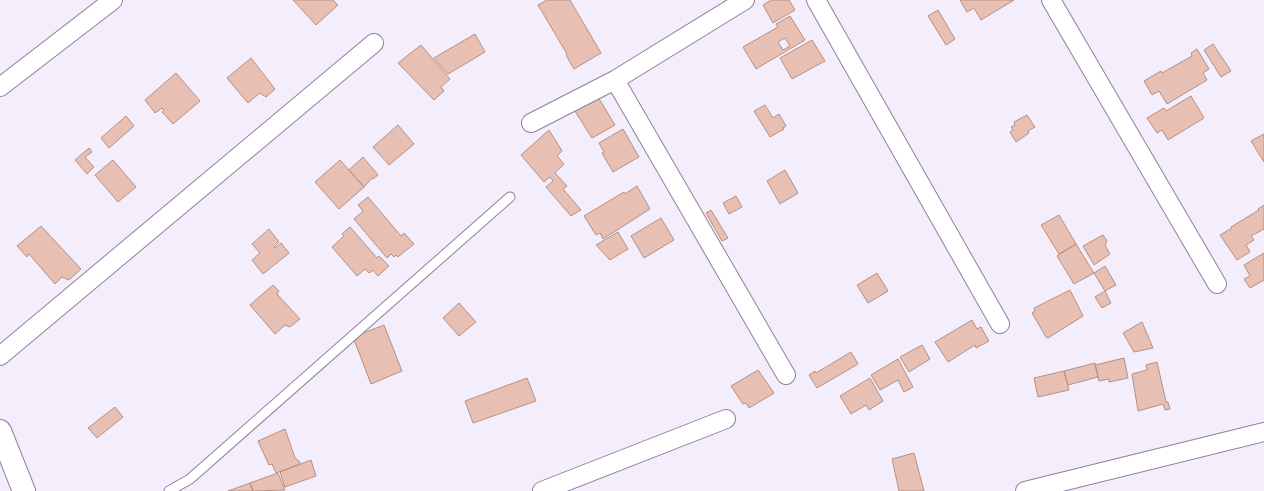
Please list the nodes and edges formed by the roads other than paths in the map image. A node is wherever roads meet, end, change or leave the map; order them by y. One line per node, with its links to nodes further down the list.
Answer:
1 (113, 0): 7 (street)
2 (745, 0): 6 (street)
3 (816, 0): 11 (street)
4 (1051, 0): 10 (street)
5 (374, 43): 12 (street)
6 (616, 80): 8 (street); 13 (street)
7 (0, 87)
8 (531, 123)
9 (510, 197): 18 (lane)
10 (1217, 284)
11 (1000, 324)
12 (0, 356)
13 (786, 375)
14 (726, 419): 19 (street)
15 (0, 431): 17 (street)
16 (1264, 432): 20 (street)
17 (24, 491)
18 (169, 491)
19 (542, 491)
20 (1024, 491)

